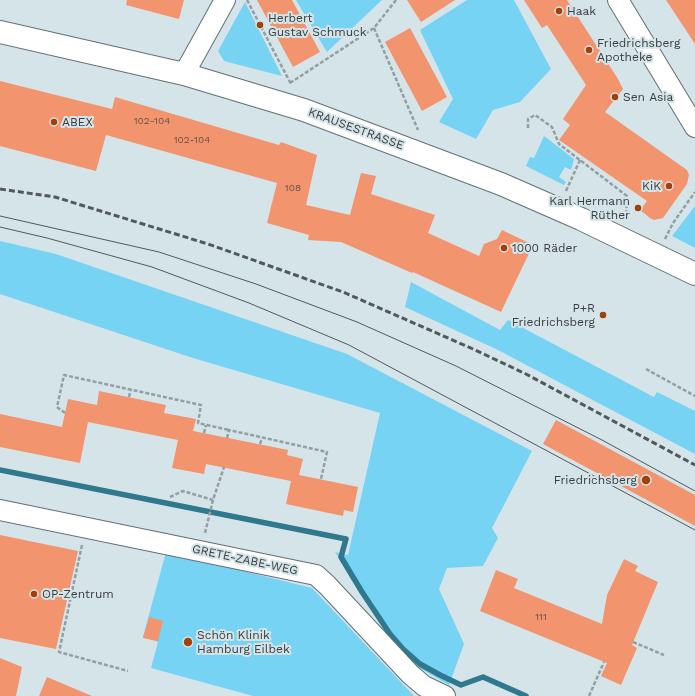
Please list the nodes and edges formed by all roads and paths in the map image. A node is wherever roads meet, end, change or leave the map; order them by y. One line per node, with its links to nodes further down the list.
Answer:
1 (225, 0): 7 (street)
2 (247, 0): 8 (path)
3 (396, 0): 5 (path)
4 (618, 0): 10 (street)
5 (374, 28): 8 (path); 12 (path)
6 (0, 32): 7 (main road, KRAUSESTRASSE)
7 (184, 74): 9 (main road, KRAUSESTRASSE)
8 (290, 83): 9 (path)
9 (304, 110): 12 (main road, KRAUSESTRASSE)
10 (695, 127)
11 (528, 128): 13 (path)
12 (428, 155): 16 (main road, KRAUSESTRASSE)
13 (580, 160): 14 (path); 16 (path)
14 (566, 191)
15 (695, 192): 17 (path)
16 (624, 240): 17 (main road, KRAUSESTRASSE)
17 (656, 256): 18 (main road, KRAUSESTRASSE)
18 (695, 274)
19 (646, 369): 21 (path)
20 (131, 389): 22 (path); 23 (path); 24 (path)
21 (695, 396)
22 (128, 397)
23 (65, 413)
24 (206, 425): 25 (path); 26 (path)
25 (229, 430): 27 (path); 28 (path)
26 (204, 433)
27 (227, 438)
28 (262, 438): 29 (path); 31 (path)
29 (260, 444)
30 (224, 467): 33 (path)
31 (321, 479)
32 (170, 497): 33 (path)
33 (213, 500): 35 (path)
34 (0, 510): 41 (street, GRETE-ZABE-WEG)
35 (207, 527)
36 (83, 538): 40 (path)
37 (633, 642): 38 (path)
38 (664, 655)
39 (604, 662): 42 (path)
40 (128, 670)
41 (445, 696)
42 (589, 696)

